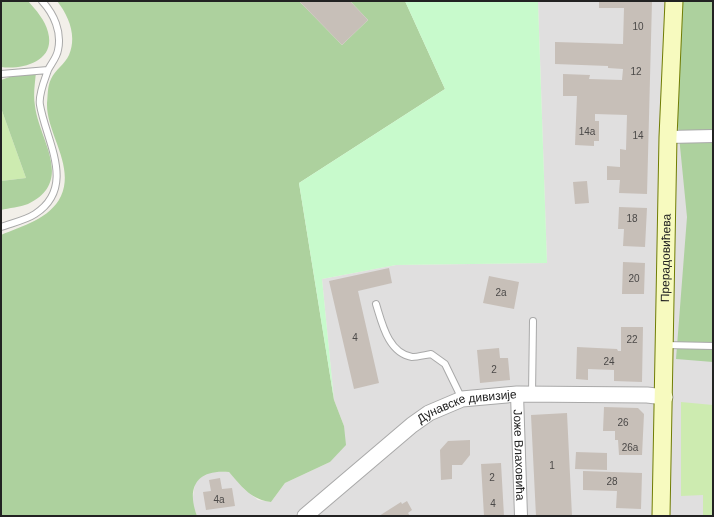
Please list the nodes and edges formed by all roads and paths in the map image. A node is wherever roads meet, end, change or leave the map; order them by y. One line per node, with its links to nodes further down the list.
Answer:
1 (42, 1): 3 (lane)
2 (674, 1): 6 (main road, Прерадовићева)
3 (48, 70): 4 (lane); 7 (lane)
4 (1, 74)
5 (713, 136): 6 (street)
6 (668, 137): 10 (main road, Прерадовићева)
7 (1, 227)
8 (376, 304): 15 (lane)
9 (533, 321): 13 (lane)
10 (665, 345): 11 (lane); 14 (main road, Прерадовићева)
11 (713, 346)
12 (517, 394): 13 (street, Дунавске дивизије); 15 (street, Дунавске дивизије); 17 (street, Јоже Влаховића)
13 (532, 394): 14 (street, Дунавске дивизије)
14 (665, 397): 18 (main road, Прерадовићева)
15 (462, 399): 16 (street, Дунавске дивизије)
16 (305, 516)
17 (521, 516)
18 (661, 516)

